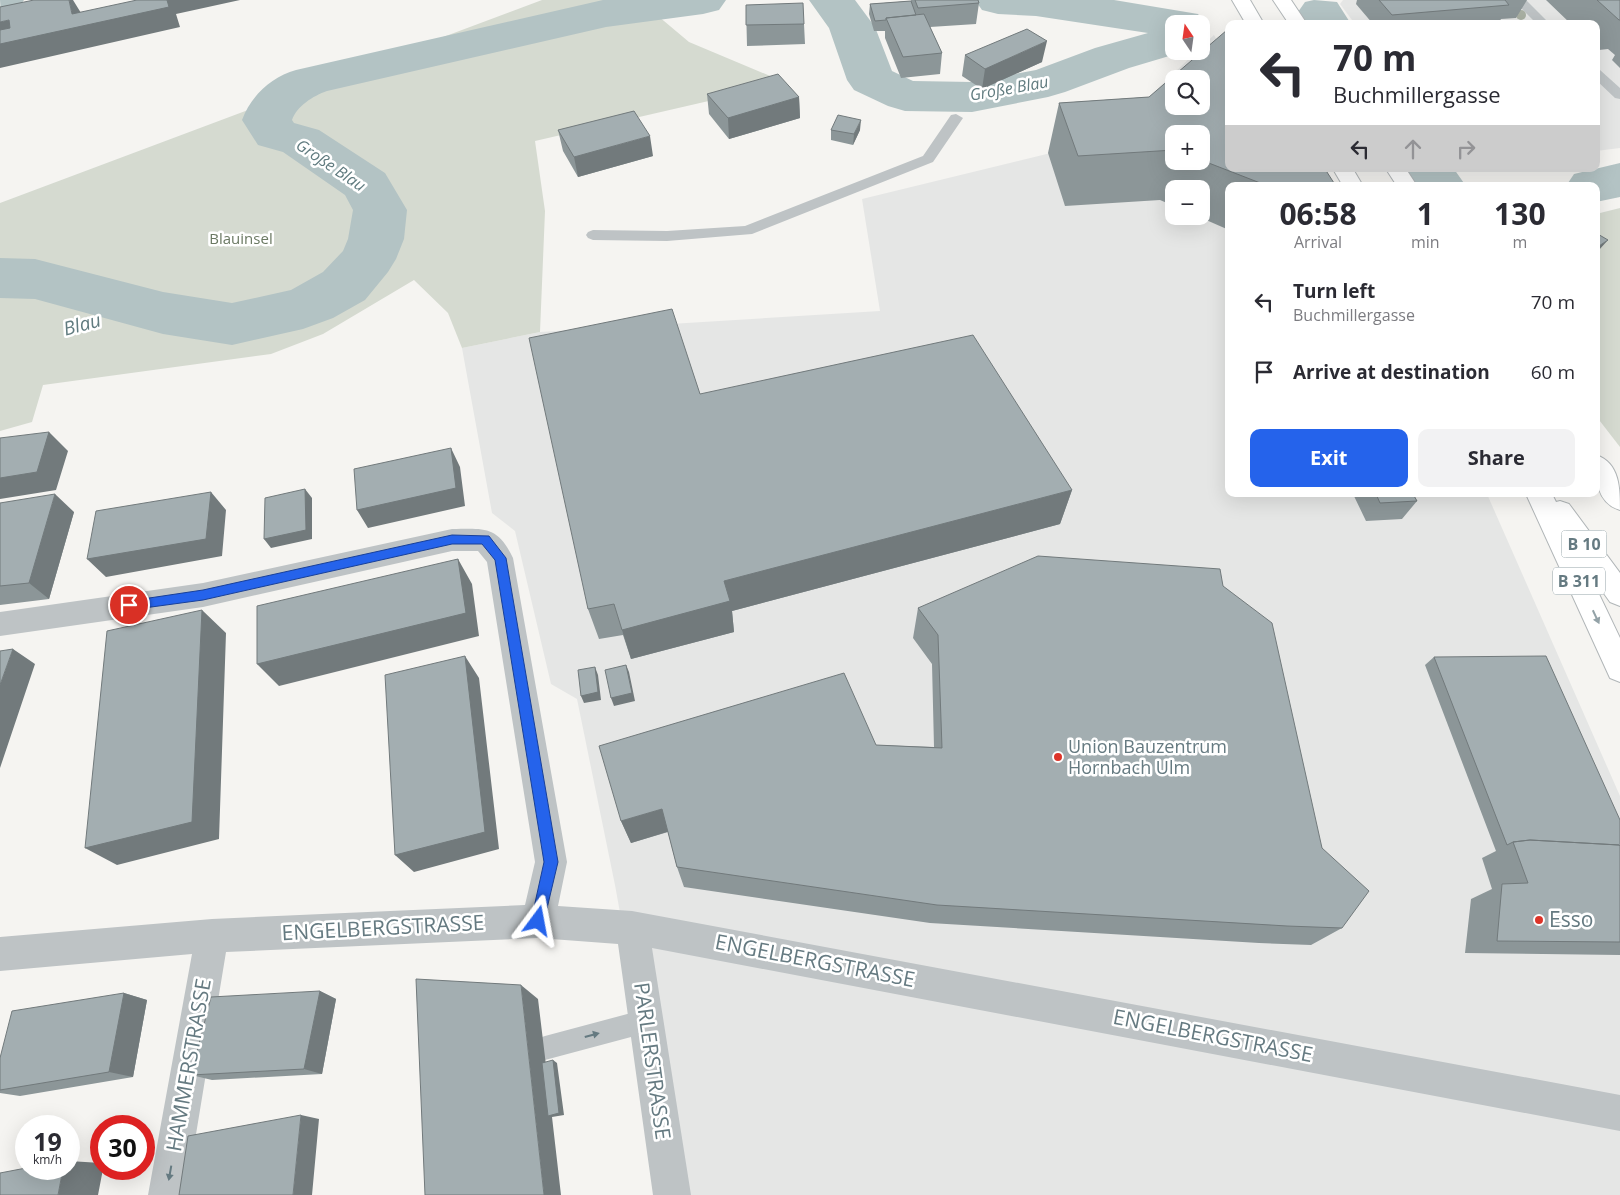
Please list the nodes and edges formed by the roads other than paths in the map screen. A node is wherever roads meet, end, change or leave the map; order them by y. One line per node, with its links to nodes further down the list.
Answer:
1 (1241, 0): 4 (highway)
2 (1282, 0): 5 (highway)
3 (1519, 0): 6 (lane)
4 (1253, 20)
5 (1295, 20)
6 (1540, 20)
7 (1600, 77): 8 (lane)
8 (1620, 95)
9 (956, 118): 10 (lane)
10 (593, 235)
11 (1600, 472): 14 (highway)
12 (1540, 497): 17 (highway, B 311, one-way to 17)
13 (1550, 497): 15 (highway, B 10)
14 (1620, 500)
15 (1620, 594)
16 (0, 624): 18 (street)
17 (1620, 669)
18 (538, 921): 19 (street, ENGELBERGSTRASSE); 20 (street, ENGELBERGSTRASSE)
19 (632, 928): 22 (street, PARLERSTRASSE); 24 (street, ENGELBERGSTRASSE)
20 (212, 936): 21 (street, ENGELBERGSTRASSE); 25 (street, HAMMERSTRASSE, one-way to 25)
21 (0, 954)
22 (646, 1021): 23 (lane, one-way to 22); 26 (street, PARLERSTRASSE)
23 (545, 1048)
24 (1620, 1113)
25 (167, 1195)
26 (672, 1195)

